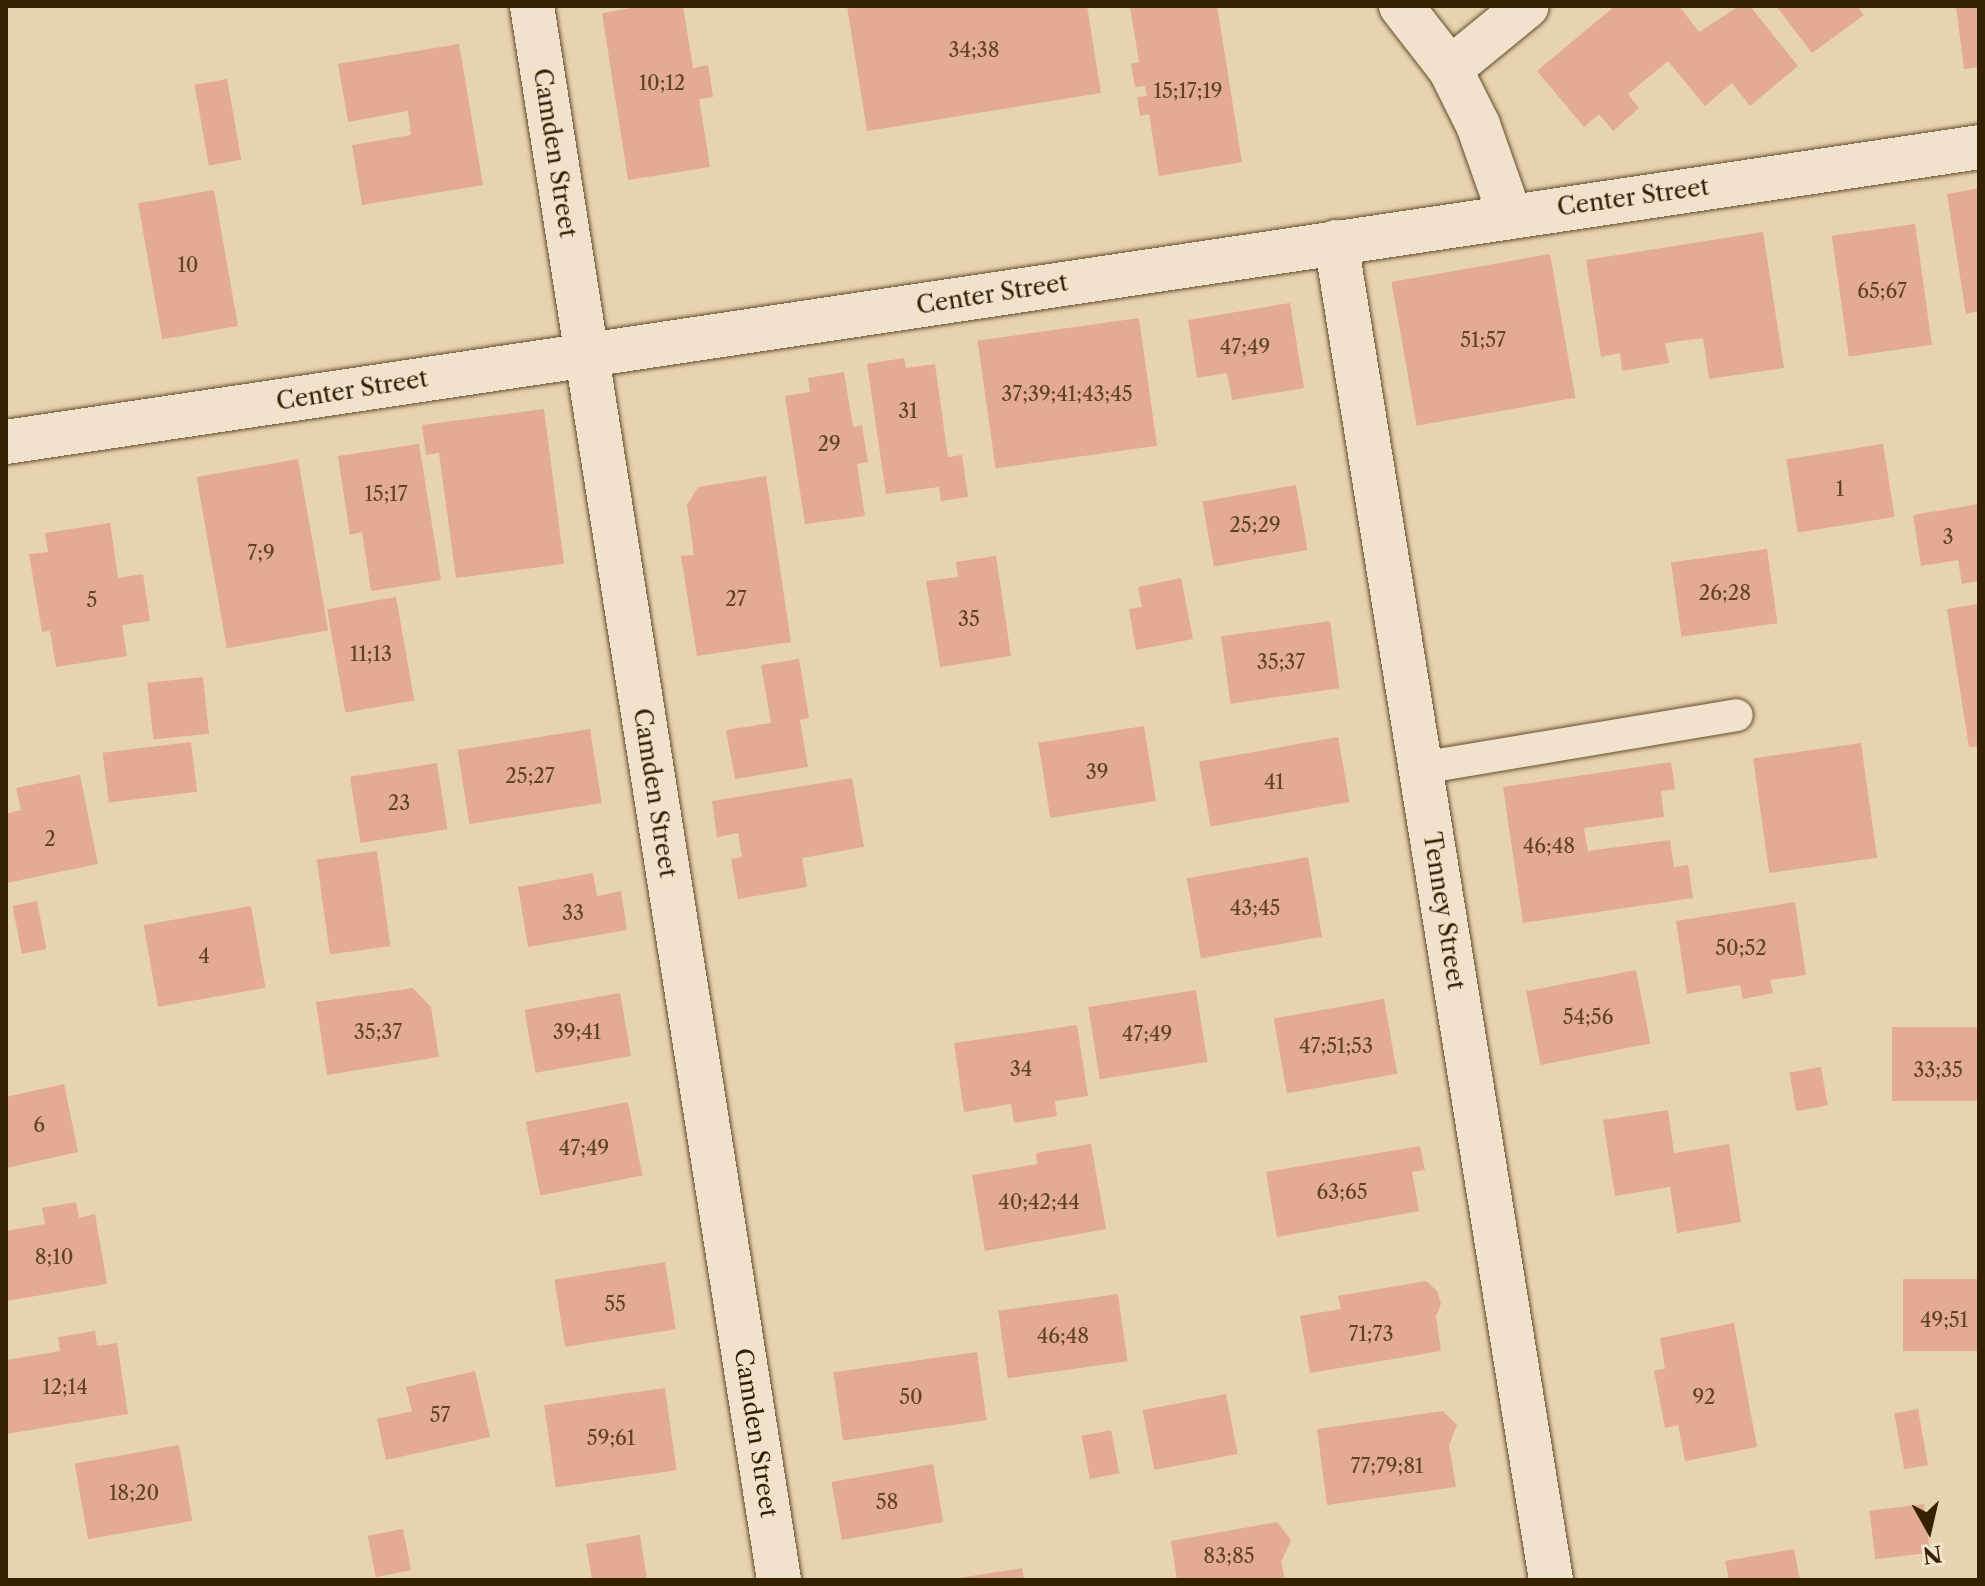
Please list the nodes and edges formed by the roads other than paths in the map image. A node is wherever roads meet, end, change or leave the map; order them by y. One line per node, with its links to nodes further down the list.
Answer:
1 (532, 6): 8 (street, Camden Street)
2 (1401, 6): 4 (street)
3 (1527, 6): 4 (street)
4 (1450, 69): 6 (street)
5 (1979, 147): 6 (street, Center Street)
6 (1510, 216): 7 (street, Center Street)
7 (1336, 242): 8 (street, Center Street); 11 (street, Tenney Street)
8 (587, 355): 9 (street, Center Street); 12 (street, Camden Street)
9 (6, 442)
10 (1737, 715): 11 (lane)
11 (1421, 768): 13 (street, Tenney Street)
12 (779, 1580)
13 (1551, 1580)

